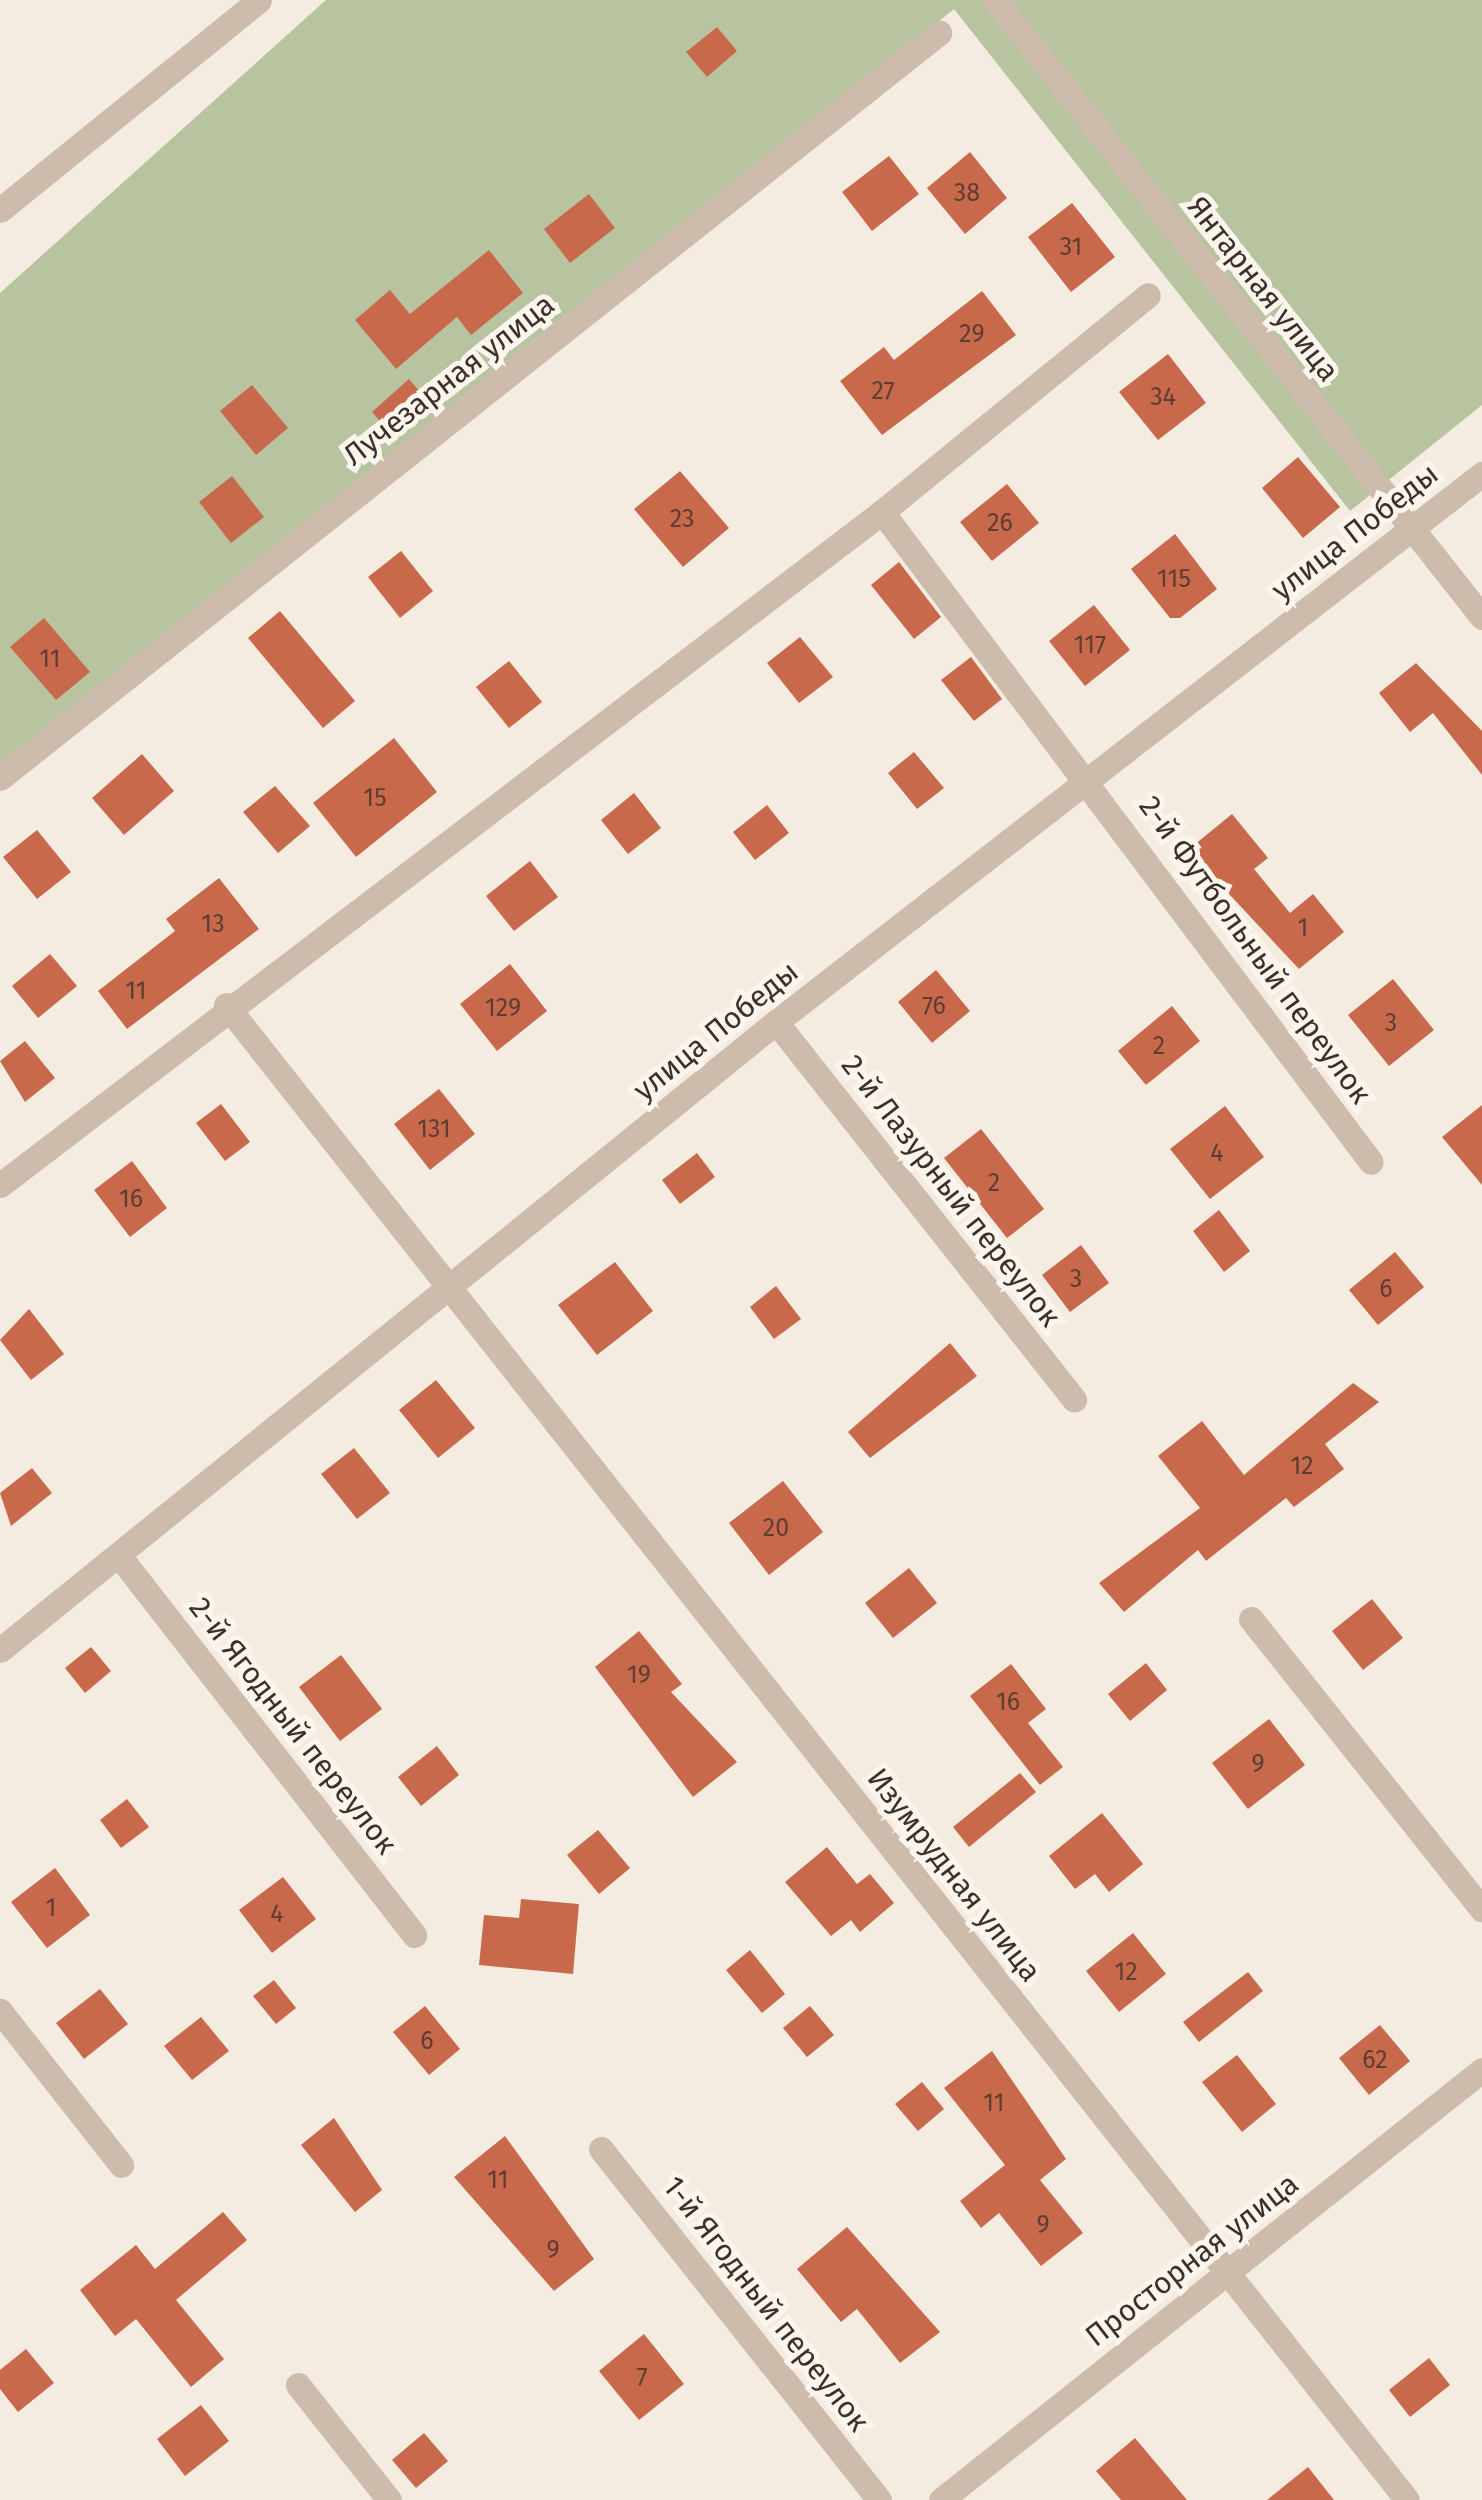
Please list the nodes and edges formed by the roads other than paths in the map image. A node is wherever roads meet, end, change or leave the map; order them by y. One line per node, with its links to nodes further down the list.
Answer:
1 (258, 0): 4 (street)
2 (995, 0): 8 (street, Янтарная улица)
3 (938, 32): 11 (street, Лучезарная улица)
4 (0, 210)
5 (1148, 296): 7 (street)
6 (1482, 474): 8 (street, улица Победы)
7 (882, 512): 10 (street, 2-й Футбольный переулок); 12 (street)
8 (1412, 530): 9 (street, Янтарная улица); 10 (street, улица Победы)
9 (1482, 616)
10 (1087, 777): 13 (street, улица Победы); 14 (street, 2-й Футбольный переулок)
11 (0, 778)
12 (226, 1005): 15 (street); 16 (street, Изумрудная улица)
13 (776, 1022): 16 (street, улица Победы); 17 (street, 2-й Лазурный переулок)
14 (1371, 1162)
15 (0, 1185)
16 (451, 1290): 18 (street, улица Победы); 27 (street, Изумрудная улица)
17 (1074, 1400)
18 (120, 1558): 20 (street, улица Победы); 22 (street, 2-й Ягодный переулок)
19 (1252, 1619): 21 (street)
20 (0, 1650)
21 (1482, 1909)
22 (414, 1935)
23 (0, 2011): 26 (street)
24 (1482, 2070): 27 (street, Просторная улица)
25 (601, 2149): 30 (street, 1-й Ягодный переулок)
26 (121, 2166)
27 (1228, 2274): 31 (street, Просторная улица); 32 (street, Изумрудная улица)
28 (298, 2385): 29 (street)
29 (389, 2500)
30 (879, 2500)
31 (941, 2500)
32 (1407, 2500)

